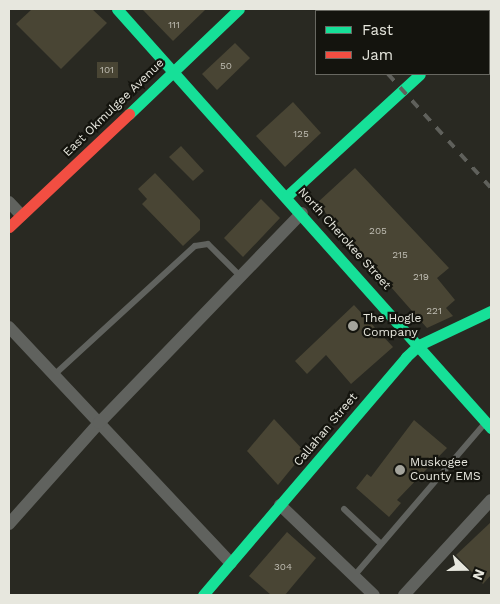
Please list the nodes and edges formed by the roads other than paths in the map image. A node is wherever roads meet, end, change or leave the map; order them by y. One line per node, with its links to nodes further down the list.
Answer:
1 (117, 9): 3 (street, North Cherokee Street)
2 (239, 9): 3 (street, East Okmulgee Avenue)
3 (173, 71): 5 (street, North Cherokee Street); 8 (street, East Okmulgee Avenue)
4 (419, 75): 5 (street)
5 (287, 196): 7 (street, North Cherokee Street)
6 (9, 202): 8 (street)
7 (302, 213): 10 (street); 13 (street, North Cherokee Street)
8 (21, 215): 9 (street, East Okmulgee Avenue)
9 (9, 227)
10 (241, 277): 14 (lane); 15 (street)
11 (491, 311): 13 (street, Callahan Street)
12 (9, 327): 14 (street)
13 (419, 345): 16 (street, North Cherokee Street); 18 (street, Callahan Street)
14 (54, 375): 15 (street)
15 (99, 423): 20 (street); 22 (street)
16 (488, 425): 21 (lane)
17 (491, 500): 26 (street)
18 (280, 505): 22 (street, Callahan Street); 23 (street)
19 (344, 510): 21 (lane)
20 (9, 524)
21 (381, 544): 23 (lane)
22 (231, 563): 24 (street, Callahan Street)
23 (354, 576): 25 (street)
24 (203, 595)
25 (374, 595)
26 (404, 595)

